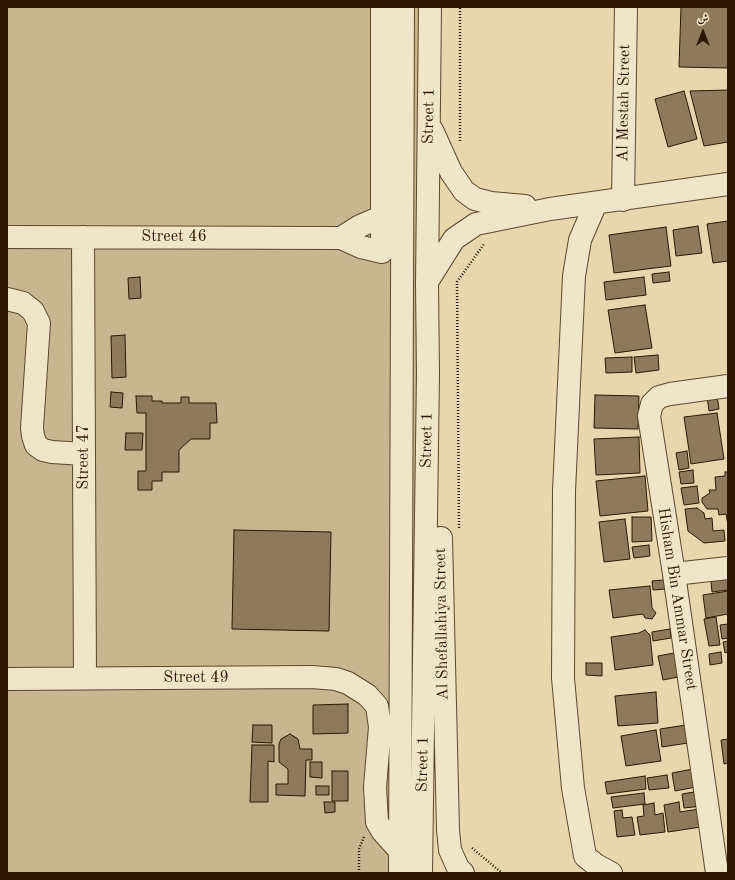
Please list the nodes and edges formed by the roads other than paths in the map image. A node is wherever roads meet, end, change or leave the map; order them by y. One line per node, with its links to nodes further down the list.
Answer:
1 (382, 7): 10 (street)
2 (403, 7): 23 (street, Street 1)
3 (430, 7): 5 (street, Street 1)
4 (626, 7): 7 (street, Al Mestah Street)
5 (429, 123): 9 (street); 14 (street, Street 1)
6 (728, 184): 7 (street)
7 (623, 200): 8 (street)
8 (596, 203): 9 (street); 28 (street)
9 (550, 209): 14 (street)
10 (381, 217): 13 (street); 13 (street, Street 46)
11 (7, 237): 12 (street, Street 46)
12 (83, 237): 13 (street, Street 46); 18 (street, Street 47)
13 (341, 238)
14 (427, 283): 16 (street, Street 1)
15 (7, 300): 18 (street)
16 (428, 374): 26 (street, Street 1); 27 (street, Al Shefallahiya Street)
17 (728, 386): 20 (street, Hisham Bin Ammar Street)
18 (84, 454): 21 (street, Street 47)
19 (728, 568): 20 (street)
20 (674, 574): 29 (street, Hisham Bin Ammar Street)
21 (85, 678): 22 (street, Street 49); 23 (street, Street 49)
22 (7, 679)
23 (401, 852): 25 (street, Street 1)
24 (728, 872): 29 (street)
25 (400, 873)
26 (421, 873)
27 (463, 873)
28 (611, 873)
29 (719, 873)

